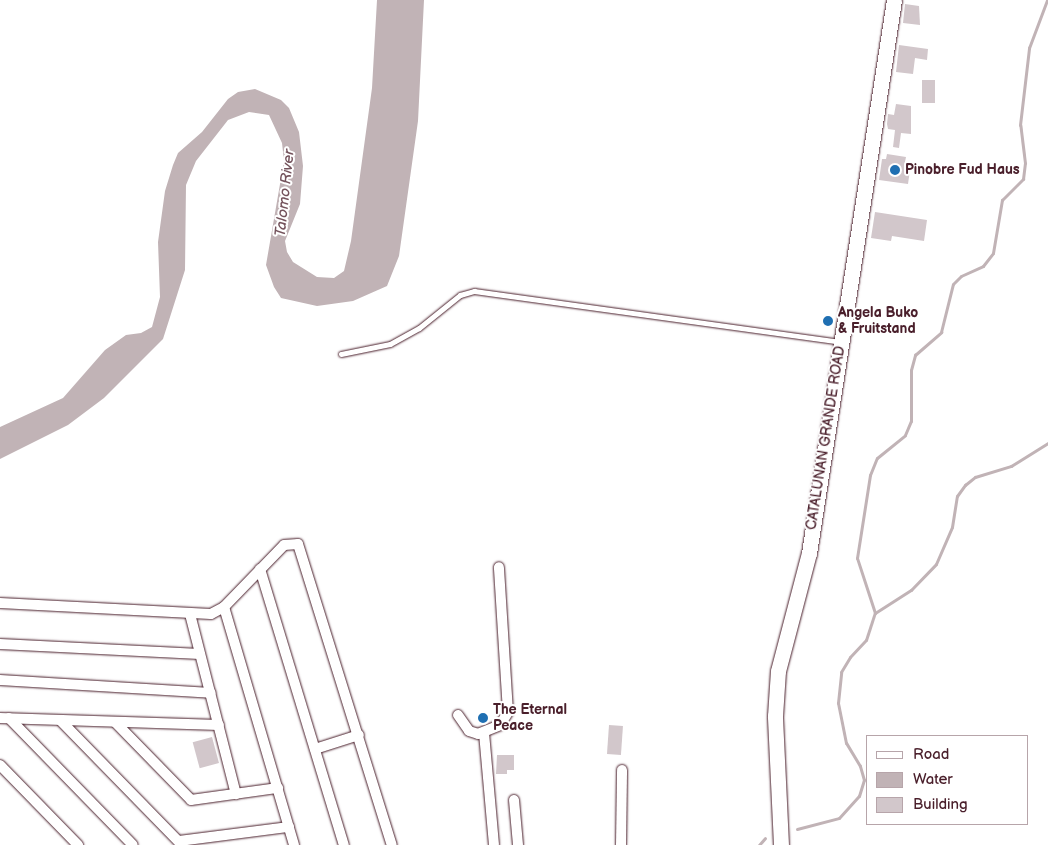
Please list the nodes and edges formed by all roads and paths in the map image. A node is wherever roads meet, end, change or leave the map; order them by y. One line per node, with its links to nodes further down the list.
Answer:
1 (894, 0): 2 (main road, CATALUNAN GRANDE ROAD)
2 (841, 342): 3 (lane); 36 (main road, CATALUNAN GRANDE ROAD)
3 (341, 354)
4 (499, 567): 18 (street)
5 (260, 569): 7 (street); 19 (street); 20 (street)
6 (0, 603): 8 (street)
7 (224, 607): 8 (street); 23 (street)
8 (190, 614): 10 (street)
9 (0, 644): 10 (street)
10 (200, 654): 12 (street)
11 (0, 680): 12 (street)
12 (211, 694): 17 (street)
13 (458, 715): 18 (street)
14 (4, 718): 15 (street); 29 (street)
15 (60, 720): 16 (street); 27 (street)
16 (115, 722): 17 (street); 24 (street)
17 (219, 726): 24 (street)
18 (484, 733): 33 (street)
19 (360, 735): 20 (street); 32 (street)
20 (315, 749): 31 (street)
21 (0, 765): 28 (street)
22 (622, 770): 35 (street)
23 (278, 788): 24 (street); 26 (street)
24 (236, 794)
25 (514, 800): 34 (street)
26 (289, 827): 27 (street); 30 (street)
27 (181, 843)
28 (78, 845)
29 (133, 845)
30 (294, 845)
31 (344, 845)
32 (392, 845)
33 (494, 845)
34 (518, 845)
35 (621, 845)
36 (781, 845)

